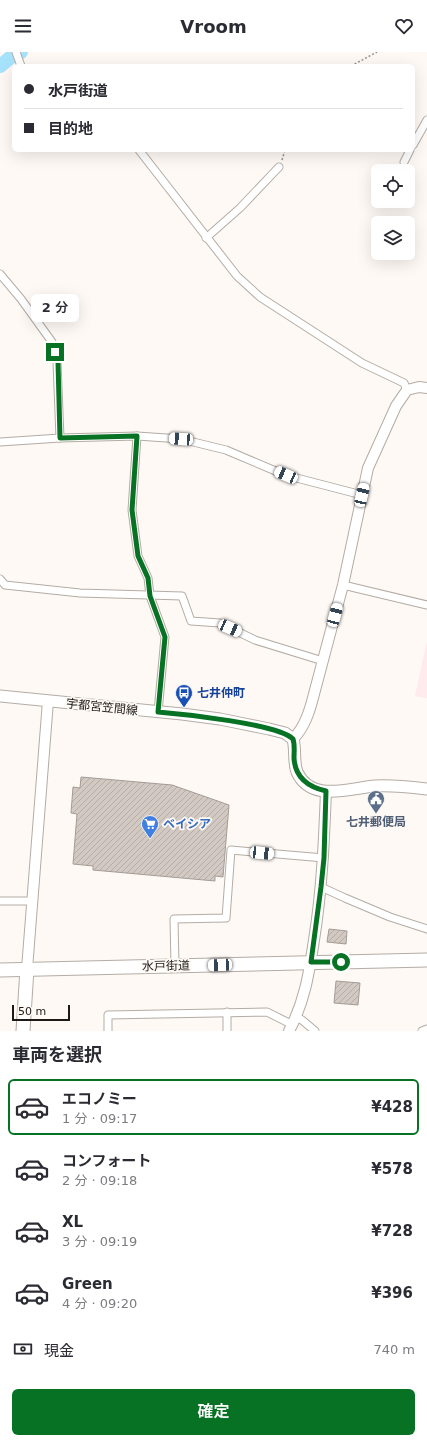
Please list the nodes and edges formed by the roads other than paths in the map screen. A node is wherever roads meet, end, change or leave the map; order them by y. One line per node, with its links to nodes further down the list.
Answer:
1 (427, 120): 2 (street)
2 (415, 141)
3 (141, 152): 7 (street)
4 (409, 152): 5 (street)
5 (404, 162)
6 (279, 168): 7 (street)
7 (206, 238): 10 (street)
8 (0, 274): 12 (street)
9 (427, 388): 10 (street)
10 (407, 390): 14 (street)
11 (137, 436): 12 (street); 14 (street); 17 (street)
12 (60, 438): 13 (street)
13 (0, 442)
14 (362, 495): 16 (street)
15 (0, 579): 17 (street)
16 (343, 585): 18 (street); 19 (street)
17 (150, 596): 19 (street); 22 (street)
18 (427, 605)
19 (323, 661): 23 (street)
20 (0, 696): 21 (main road, 宇都宮笠間線)
21 (48, 701): 22 (main road, 宇都宮笠間線); 29 (street)
22 (158, 712): 23 (main road, 宇都宮笠間線)
23 (293, 739): 25 (main road)
24 (427, 789): 25 (main road)
25 (326, 791): 26 (street)
26 (324, 858): 27 (street); 33 (street)
27 (321, 887): 30 (street); 32 (street)
28 (0, 901): 29 (street)
29 (32, 901): 34 (street)
30 (427, 929)
31 (427, 960): 32 (highway, 水戸街道)
32 (311, 962): 33 (highway, 水戸街道); 37 (street)
33 (175, 966): 34 (highway, 水戸街道)
34 (27, 969): 35 (highway, 水戸街道); 38 (highway)
35 (0, 970)
36 (227, 1012): 37 (street); 40 (street); 41 (street)
37 (293, 1024): 42 (street)
38 (23, 1026)
39 (427, 1029): 43 (street)
40 (108, 1031)
41 (227, 1031)
42 (315, 1031)
43 (422, 1031)

